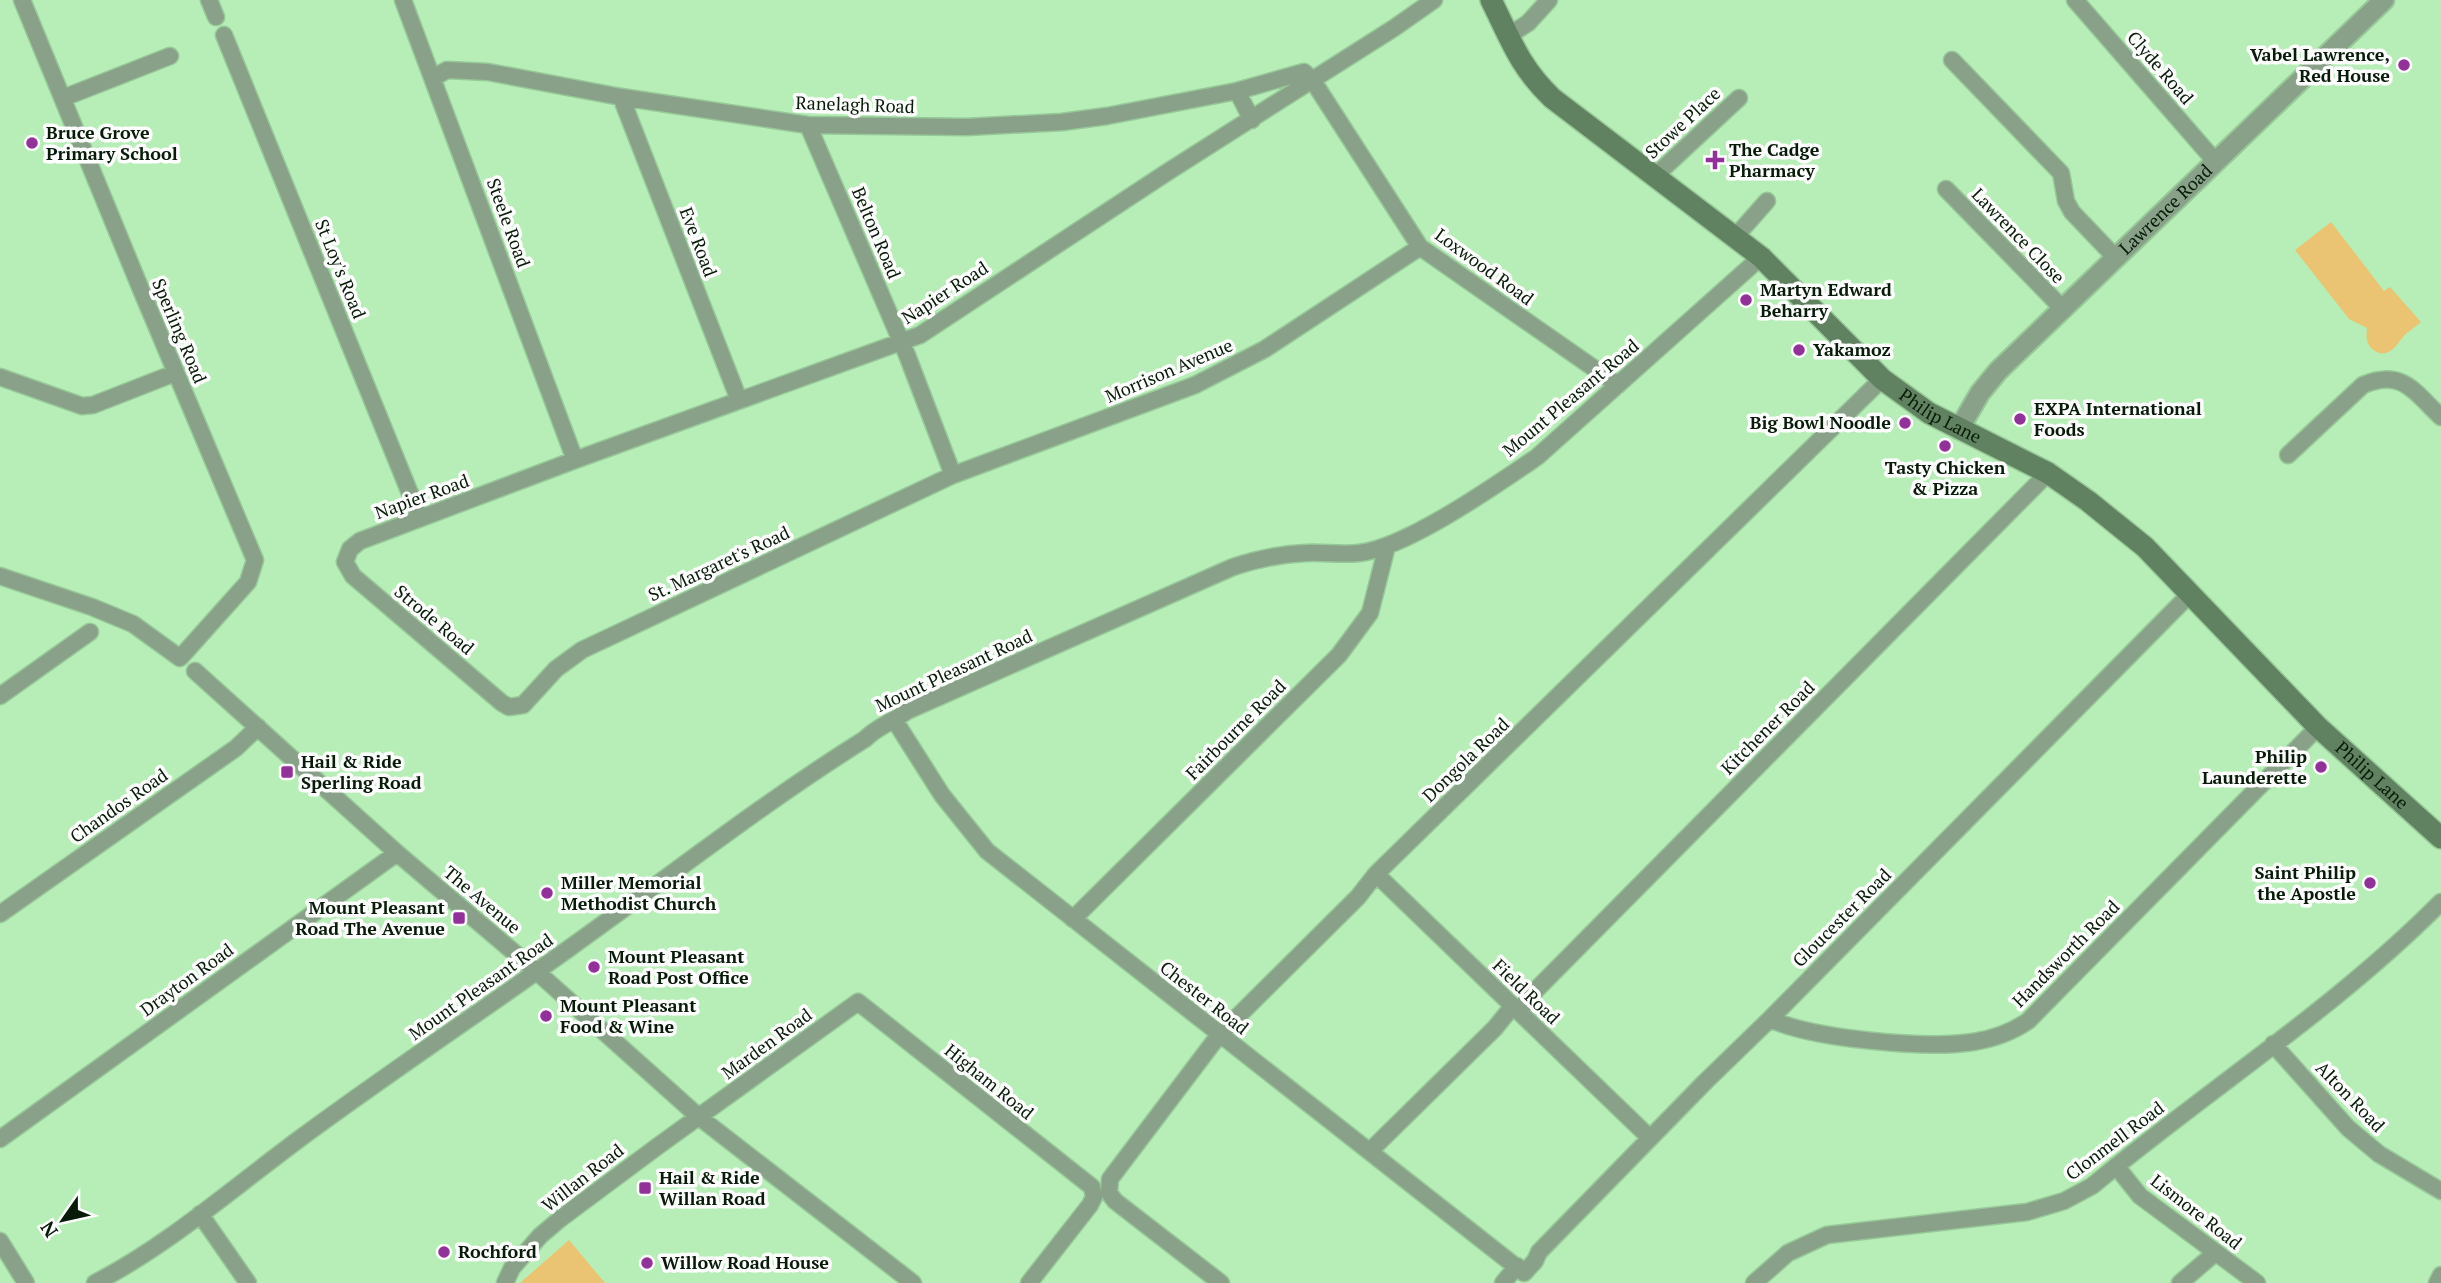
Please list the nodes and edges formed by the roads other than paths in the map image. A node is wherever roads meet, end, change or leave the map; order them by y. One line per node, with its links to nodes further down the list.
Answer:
1 (22, 0): 17 (street, Sperling Road)
2 (209, 0): 9 (street)
3 (403, 0): 14 (street, Steele Road)
4 (1434, 0): 15 (street, Napier Road)
5 (1491, 0): 11 (main road, Philip Lane)
6 (1549, 0): 11 (street)
7 (2075, 0): 22 (street, Clyde Road)
8 (2384, 0): 22 (street, Lawrence Road)
9 (216, 17)
10 (224, 35): 43 (street, St Loy's Road)
11 (1508, 36): 23 (main road, Philip Lane)
12 (170, 56): 17 (street)
13 (1952, 60): 29 (street)
14 (433, 78): 18 (street, Ranelagh Road); 40 (street, Steele Road)
15 (1313, 81): 16 (street, Ranelagh Road); 20 (street, Napier Road); 27 (street, Loxwood Road)
16 (1237, 91): 20 (street); 21 (street, Ranelagh Road)
17 (71, 94): 32 (street, Sperling Road)
18 (621, 97): 21 (street, Ranelagh Road); 36 (street, Eve Road)
19 (1738, 98): 23 (street, Stowe Place)
20 (1252, 120): 31 (street, Napier Road)
21 (808, 125): 31 (street, Belton Road)
22 (2215, 161): 29 (street, Lawrence Road)
23 (1655, 176): 26 (main road, Philip Lane)
24 (1946, 188): 30 (street, Lawrence Close)
25 (1767, 201): 26 (street)
26 (1735, 236): 28 (main road, Philip Lane)
27 (1420, 247): 35 (street, Loxwood Road); 42 (street, Morrison Avenue)
28 (1761, 257): 34 (main road, Philip Lane); 35 (street, Mount Pleasant Road)
29 (2116, 258): 30 (street, Lawrence Road)
30 (2064, 310): 38 (street, Lawrence Road)
31 (902, 342): 36 (street, Napier Road); 42 (street, Belton Road)
32 (176, 373): 33 (street); 46 (street, Sperling Road)
33 (0, 377)
34 (1882, 379): 38 (main road, Philip Lane); 57 (street, Dongola Road)
35 (1618, 385): 44 (street, Mount Pleasant Road)
36 (739, 400): 40 (street, Napier Road)
37 (2441, 417): 39 (street)
38 (1959, 429): 41 (main road, Philip Lane)
39 (2288, 454)
40 (576, 460): 43 (street, Napier Road)
41 (2048, 473): 47 (main road, Philip Lane); 63 (street, Kitchener Road)
42 (953, 475): 51 (street, St. Margaret's Road)
43 (420, 518): 45 (street, Napier Road)
44 (1387, 546): 52 (street, Mount Pleasant Road); 60 (street, Fairbourne Road)
45 (350, 549): 51 (street, Strode Road)
46 (0, 576)
47 (2191, 593): 54 (main road, Philip Lane); 64 (street, Gloucester Road)
48 (90, 632): 50 (street)
49 (195, 671): 53 (street, The Avenue)
50 (0, 696)
51 (517, 707)
52 (895, 721): 60 (street, Chester Road); 61 (street, Mount Pleasant Road)
53 (258, 727): 56 (street, The Avenue); 59 (street, Chandos Road)
54 (2318, 727): 55 (main road, Philip Lane); 64 (street, Handsworth Road)
55 (2440, 834)
56 (397, 853): 61 (street, The Avenue); 69 (street, Drayton Road)
57 (1376, 874): 63 (street, Field Road); 65 (street, Dongola Road)
58 (2441, 902): 66 (street, Clonmell Road)
59 (0, 914)
60 (1073, 919): 65 (street, Chester Road)
61 (536, 971): 67 (street, The Avenue); 74 (street, Mount Pleasant Road)
62 (858, 1002): 67 (street, Marden Road); 73 (street, Higham Road)
63 (1516, 1009): 68 (street, Field Road); 70 (street, Kitchener Road)
64 (1770, 1018): 68 (street, Gloucester Road)
65 (1219, 1035): 70 (street, Chester Road); 73 (street, Dongola Road)
66 (2273, 1044): 71 (street, Clonmell Road); 72 (street, Alton Road)
67 (699, 1117): 82 (street, Willan Road); 83 (street, The Avenue)
68 (1650, 1138): 77 (street, Gloucester Road)
69 (0, 1139)
70 (1371, 1150): 77 (street, Chester Road)
71 (2116, 1166): 76 (street, Lismore Road); 87 (street, Clonmell Road)
72 (2441, 1191)
73 (1102, 1193): 84 (street, Dongola Road); 85 (street, Higham Road)
74 (200, 1214): 80 (street, Mount Pleasant Road); 81 (street)
75 (0, 1241): 79 (street)
76 (2215, 1253): 88 (street); 89 (street, Lismore Road)
77 (1521, 1269): 86 (street, Gloucester Road)
78 (2441, 1275): 90 (street)
79 (26, 1283)
80 (94, 1283)
81 (248, 1283)
82 (505, 1283)
83 (913, 1283)
84 (1029, 1283)
85 (1221, 1283)
86 (1503, 1283)
87 (1754, 1283)
88 (2180, 1283)
89 (2257, 1283)
90 (2437, 1283)

